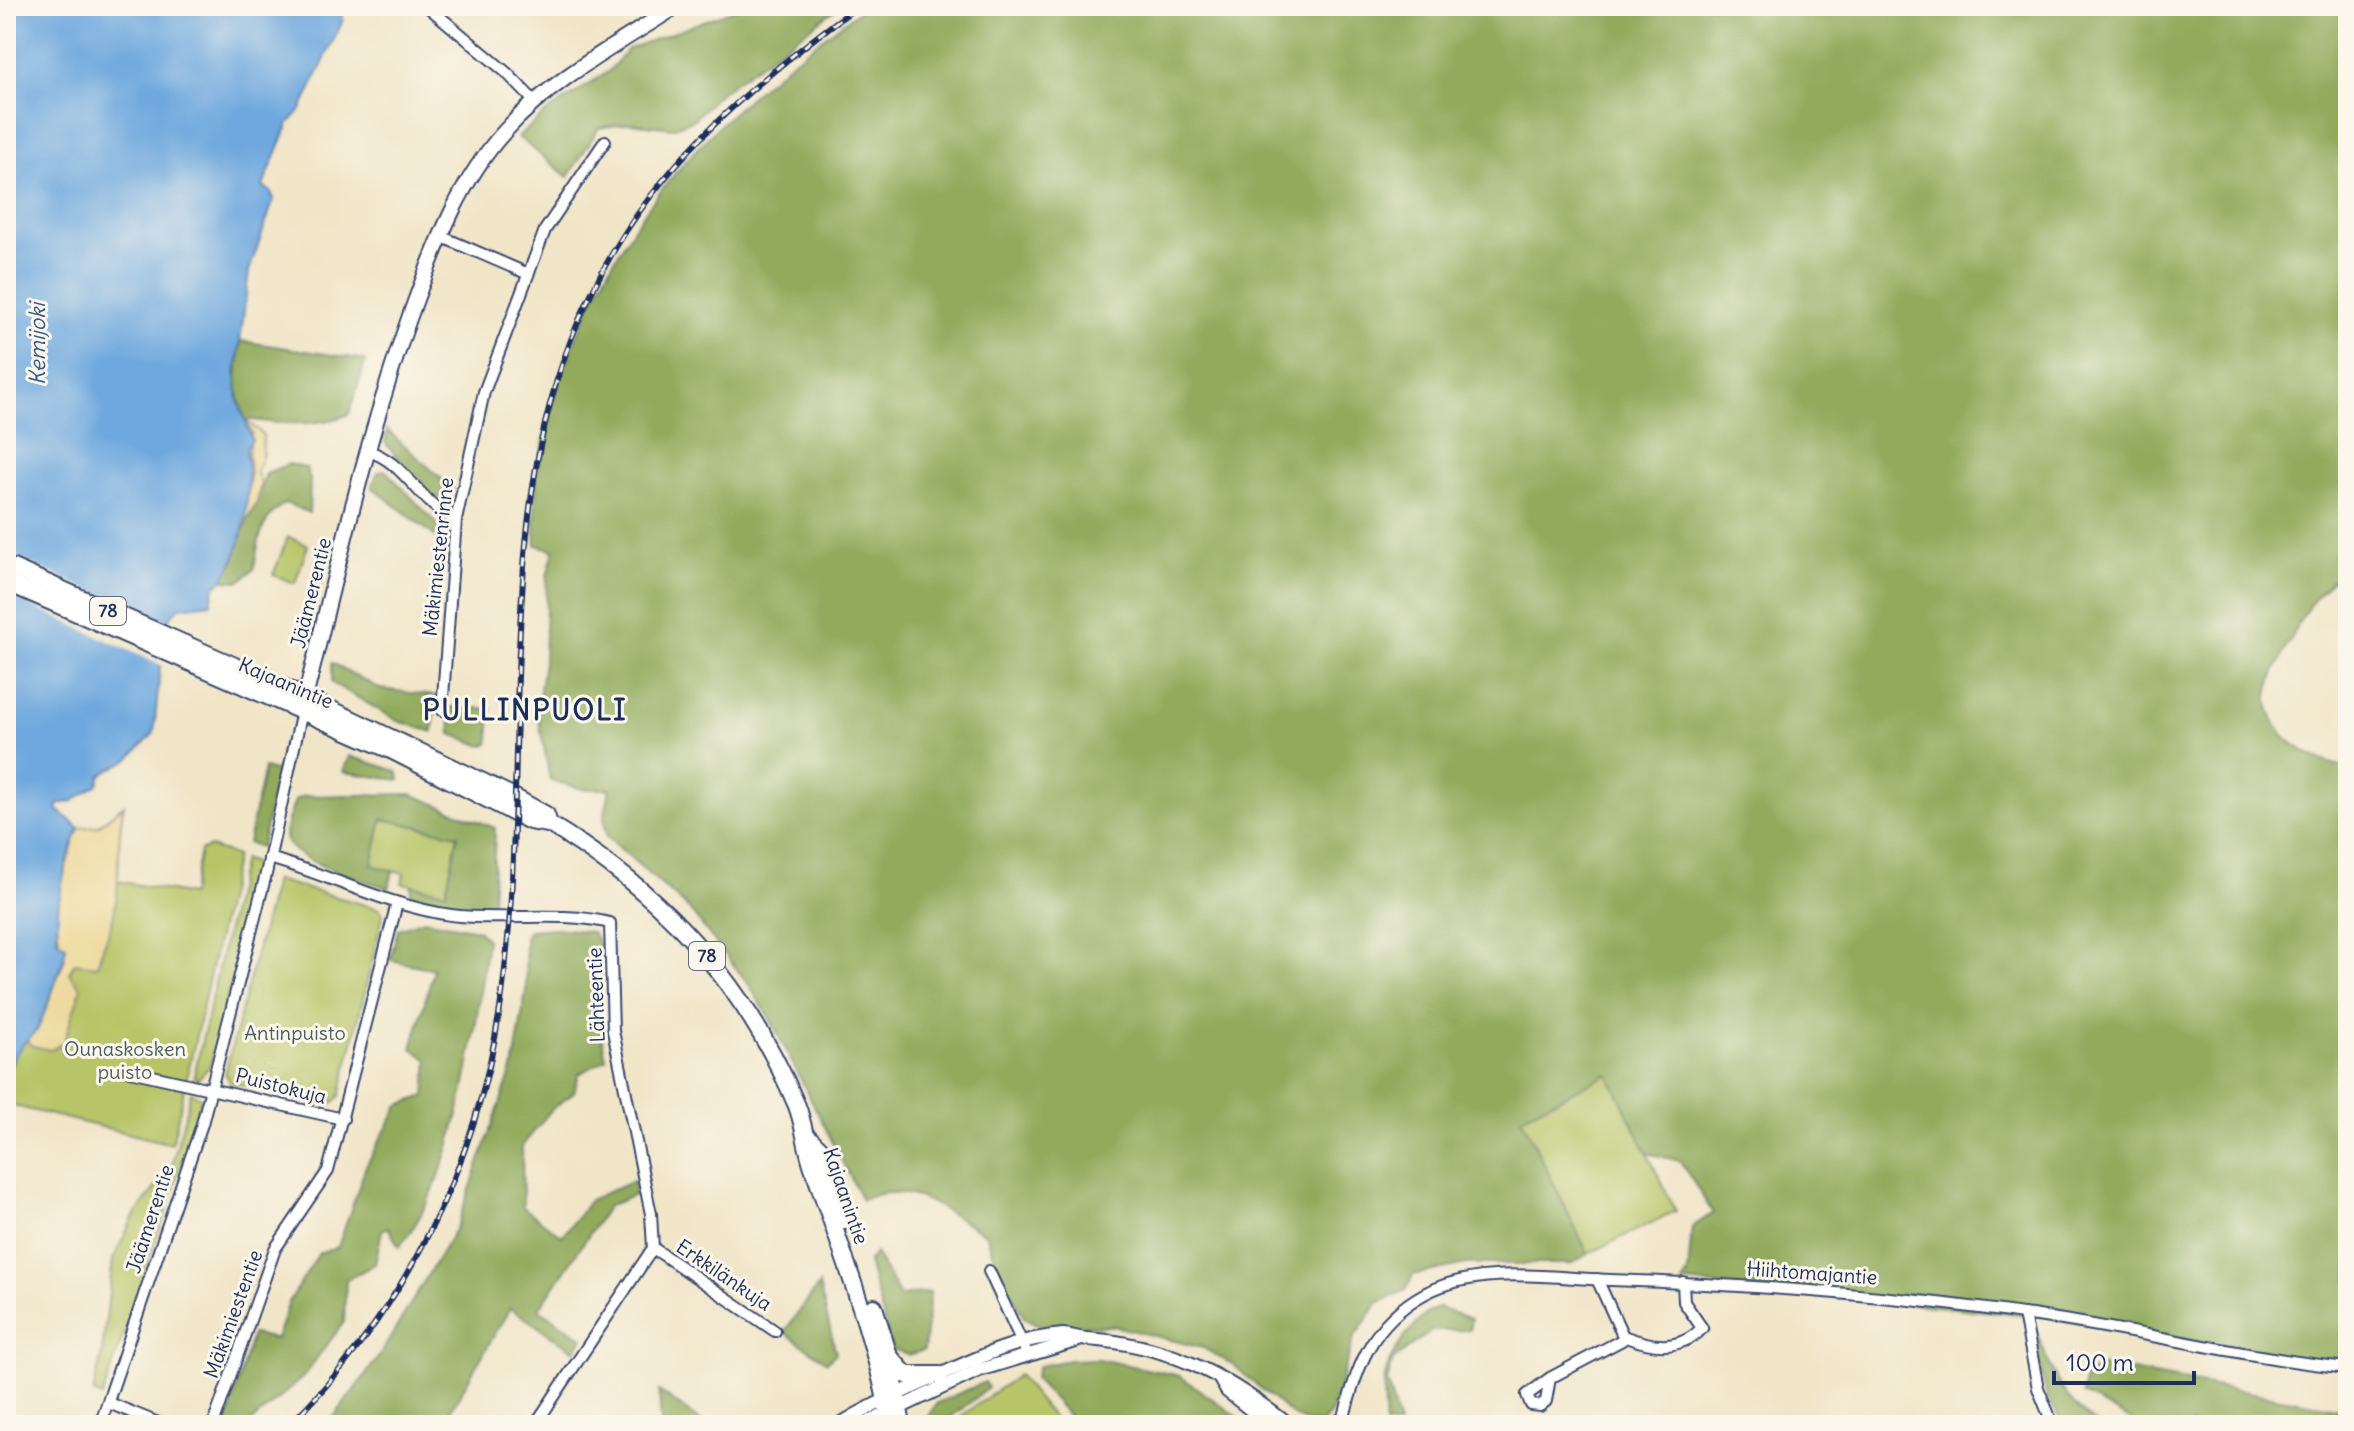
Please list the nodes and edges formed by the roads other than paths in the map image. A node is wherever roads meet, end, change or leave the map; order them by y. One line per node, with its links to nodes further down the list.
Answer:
1 (677, 6): 3 (main road, Jäämerentie)
2 (432, 7): 3 (street)
3 (535, 102): 5 (main road, Jäämerentie)
4 (605, 141): 6 (street, Mäkimiestenrinne)
5 (440, 236): 6 (street); 7 (main road, Jäämerentie)
6 (526, 273): 8 (street, Mäkimiestenrinne)
7 (368, 451): 8 (street); 12 (main road, Jäämerentie)
8 (456, 520): 13 (street, Mäkimiestenrinne)
9 (6, 565): 11 (main road, 78)
10 (6, 582): 11 (main road, 78)
11 (206, 663): 12 (main road, 78)
12 (304, 704): 14 (street, Jäämerentie); 19 (main road, 78)
13 (442, 710)
14 (269, 858): 15 (street, Lähteentie); 17 (street, Jäämerentie)
15 (397, 903): 18 (street, Mäkimiestentie); 20 (street, Lähteentie)
16 (130, 1071): 17 (street, Puistokuja)
17 (211, 1087): 18 (street, Puistokuja); 33 (street, Jäämerentie)
18 (343, 1119): 40 (street, Mäkimiestentie)
19 (807, 1136): 28 (main road, Kajaanintie / 78); 34 (main road, Kajaanintie / 78)
20 (653, 1248): 25 (street, Erkkilänkuja); 41 (street)
21 (989, 1271): 27 (street)
22 (1597, 1279): 23 (street, Hiihtomajantie); 26 (street); 36 (street, Hiihtomajantie)
23 (1683, 1282): 24 (street, Hiihtomajantie); 26 (street)
24 (2024, 1314): 29 (street, Hiihtomajantie); 35 (street)
25 (775, 1331)
26 (1623, 1336): 31 (street)
27 (1025, 1348): 30 (street); 32 (street); 34 (street)
28 (889, 1356): 30 (main road); 34 (main road, Kajaanintie / 78)
29 (2348, 1368)
30 (940, 1375): 34 (street)
31 (1550, 1378)
32 (1221, 1381): 37 (street); 45 (street)
33 (109, 1403): 38 (street, Jäämerentie); 39 (street)
34 (892, 1406): 42 (street); 43 (street); 44 (main road, Kajaanintie / 78)
35 (2047, 1422)
36 (1341, 1423)
37 (1289, 1424)
38 (100, 1425)
39 (163, 1425)
40 (213, 1425)
41 (535, 1425)
42 (839, 1425)
43 (863, 1425)
44 (902, 1425)
45 (1270, 1425)

